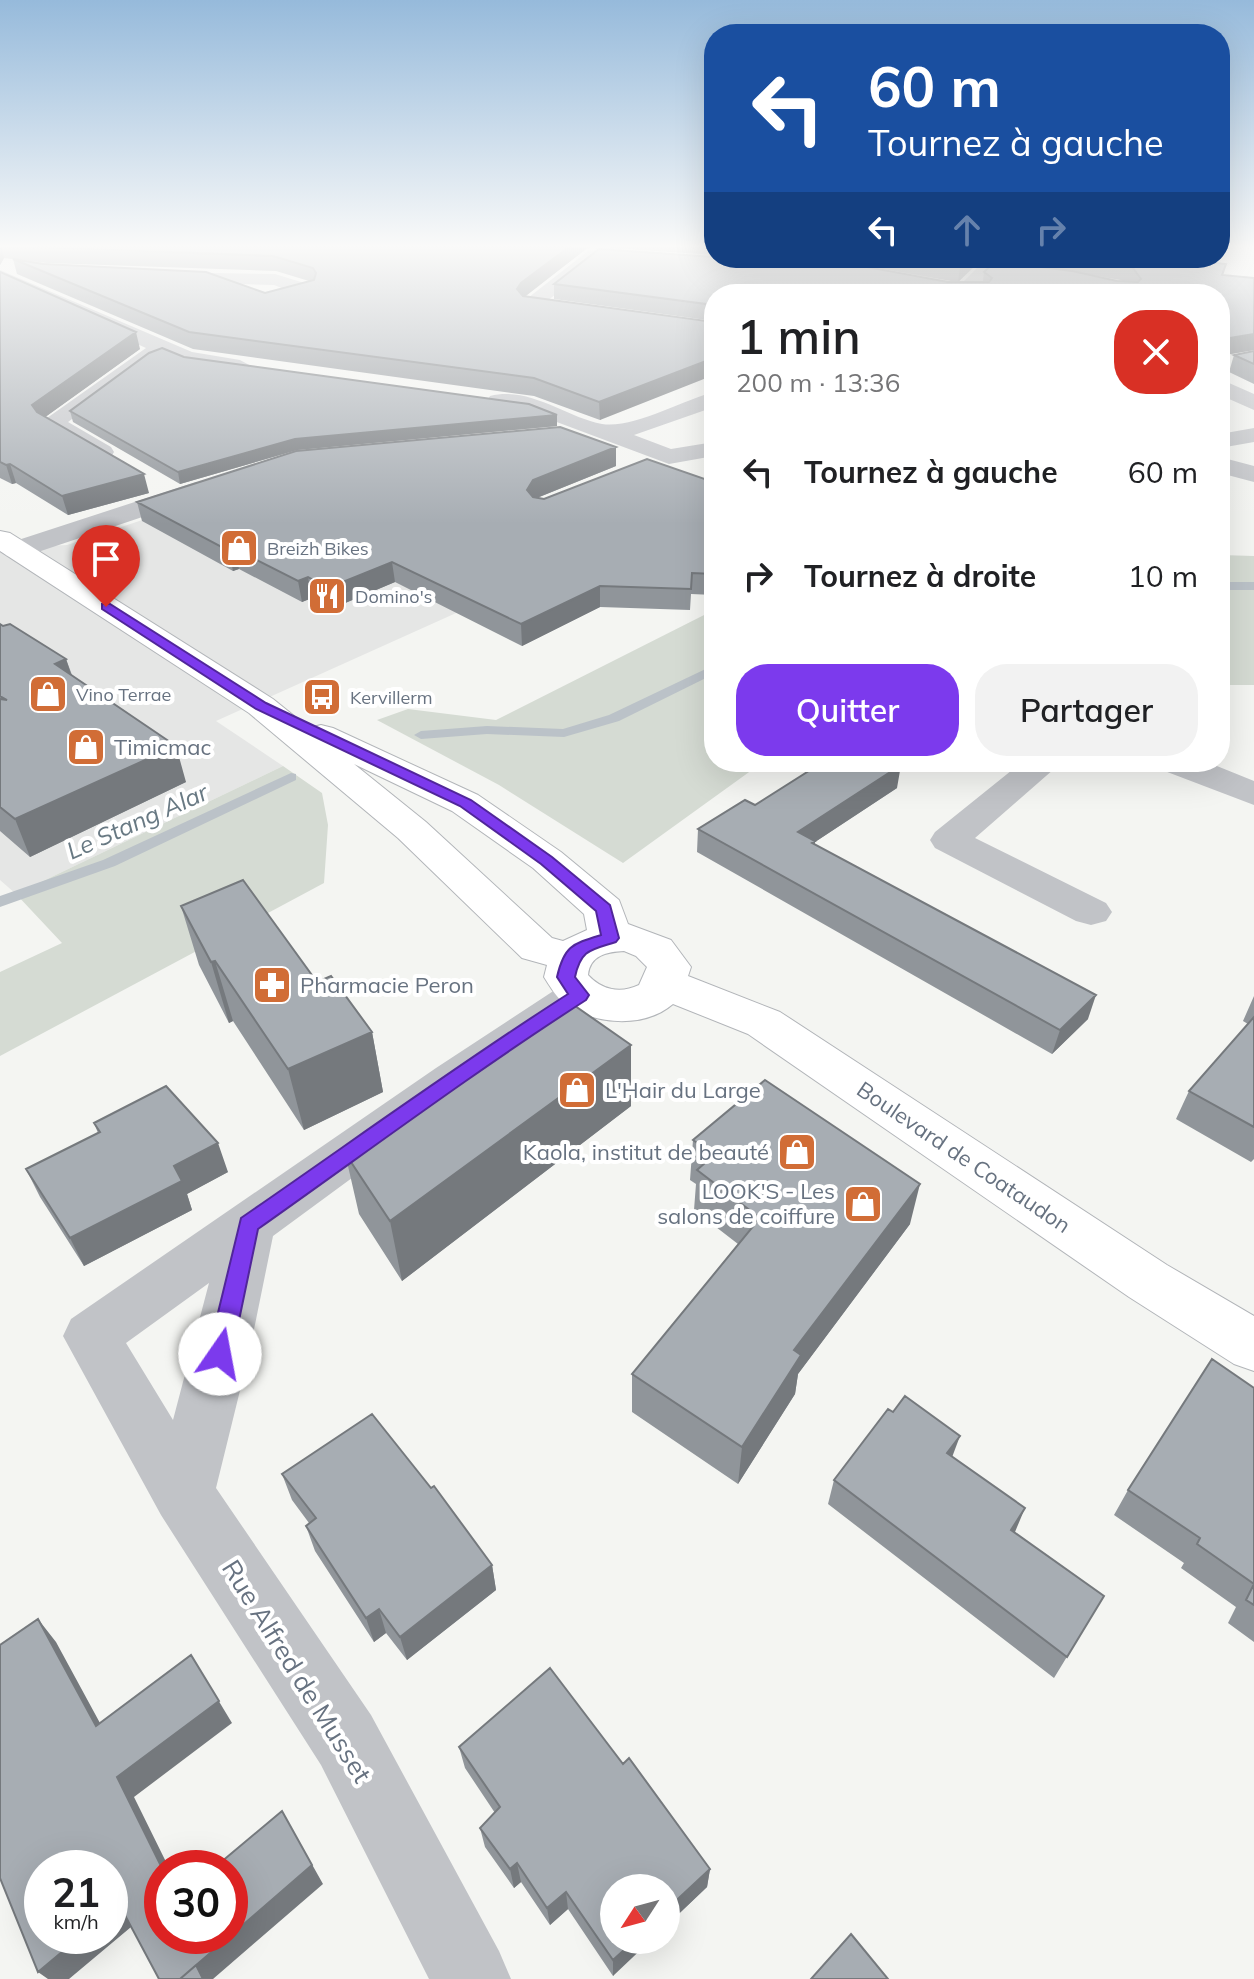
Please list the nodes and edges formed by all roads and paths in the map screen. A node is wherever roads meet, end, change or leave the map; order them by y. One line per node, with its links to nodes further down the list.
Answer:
1 (151, 339): 2 (street)
2 (165, 347): 3 (street); 14 (street)
3 (266, 369)
4 (1230, 391): 7 (street)
5 (470, 398): 8 (street)
6 (704, 403): 8 (street)
7 (1254, 403)
8 (597, 431): 10 (street); 13 (street)
9 (1254, 435): 11 (street)
10 (549, 436)
11 (1230, 439)
12 (704, 451): 13 (street)
13 (669, 457): 15 (street)
14 (127, 466)
15 (641, 468)
16 (1230, 468): 17 (street)
17 (1254, 474)
18 (152, 481): 20 (street)
19 (222, 482): 20 (street)
20 (177, 496): 21 (street)
21 (8, 545): 22 (main road)
22 (261, 706): 27 (main road); 28 (main road)
23 (1032, 772): 26 (street)
24 (1200, 772): 25 (street)
25 (1254, 794)
26 (1091, 912)
27 (610, 938): 28 (main road); 29 (main road)
28 (575, 976): 29 (main road); 30 (street, Rue Alfred de Musset)
29 (666, 984): 31 (main road, Boulevard de Coataudon)
30 (249, 1225): 32 (street); 32 (street, Rue Alfred de Musset)
31 (1254, 1346)
32 (183, 1494): 33 (street, Rue Alfred de Musset)
33 (471, 1979)

